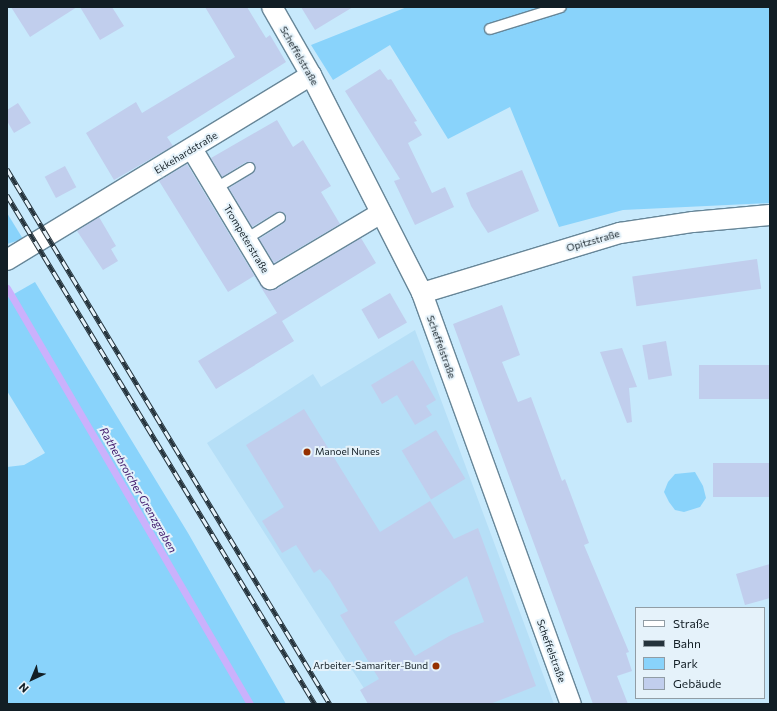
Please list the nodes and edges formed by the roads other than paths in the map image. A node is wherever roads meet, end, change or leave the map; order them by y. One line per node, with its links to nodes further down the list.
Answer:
1 (272, 7): 4 (street, Scheffelstraße)
2 (561, 7): 3 (lane)
3 (490, 29)
4 (312, 75): 5 (street, Ekkehardstraße); 8 (street, Scheffelstraße)
5 (192, 149): 7 (street, Trompeterstraße); 12 (street, Ekkehardstraße)
6 (249, 168): 7 (lane)
7 (216, 188): 11 (street, Trompeterstraße)
8 (381, 213): 11 (street, Trompeterstraße); 13 (street, Scheffelstraße)
9 (770, 215): 13 (street, Opitzstraße)
10 (280, 218): 11 (lane)
11 (246, 238)
12 (12, 258)
13 (422, 293): 14 (street, Scheffelstraße)
14 (571, 704)

